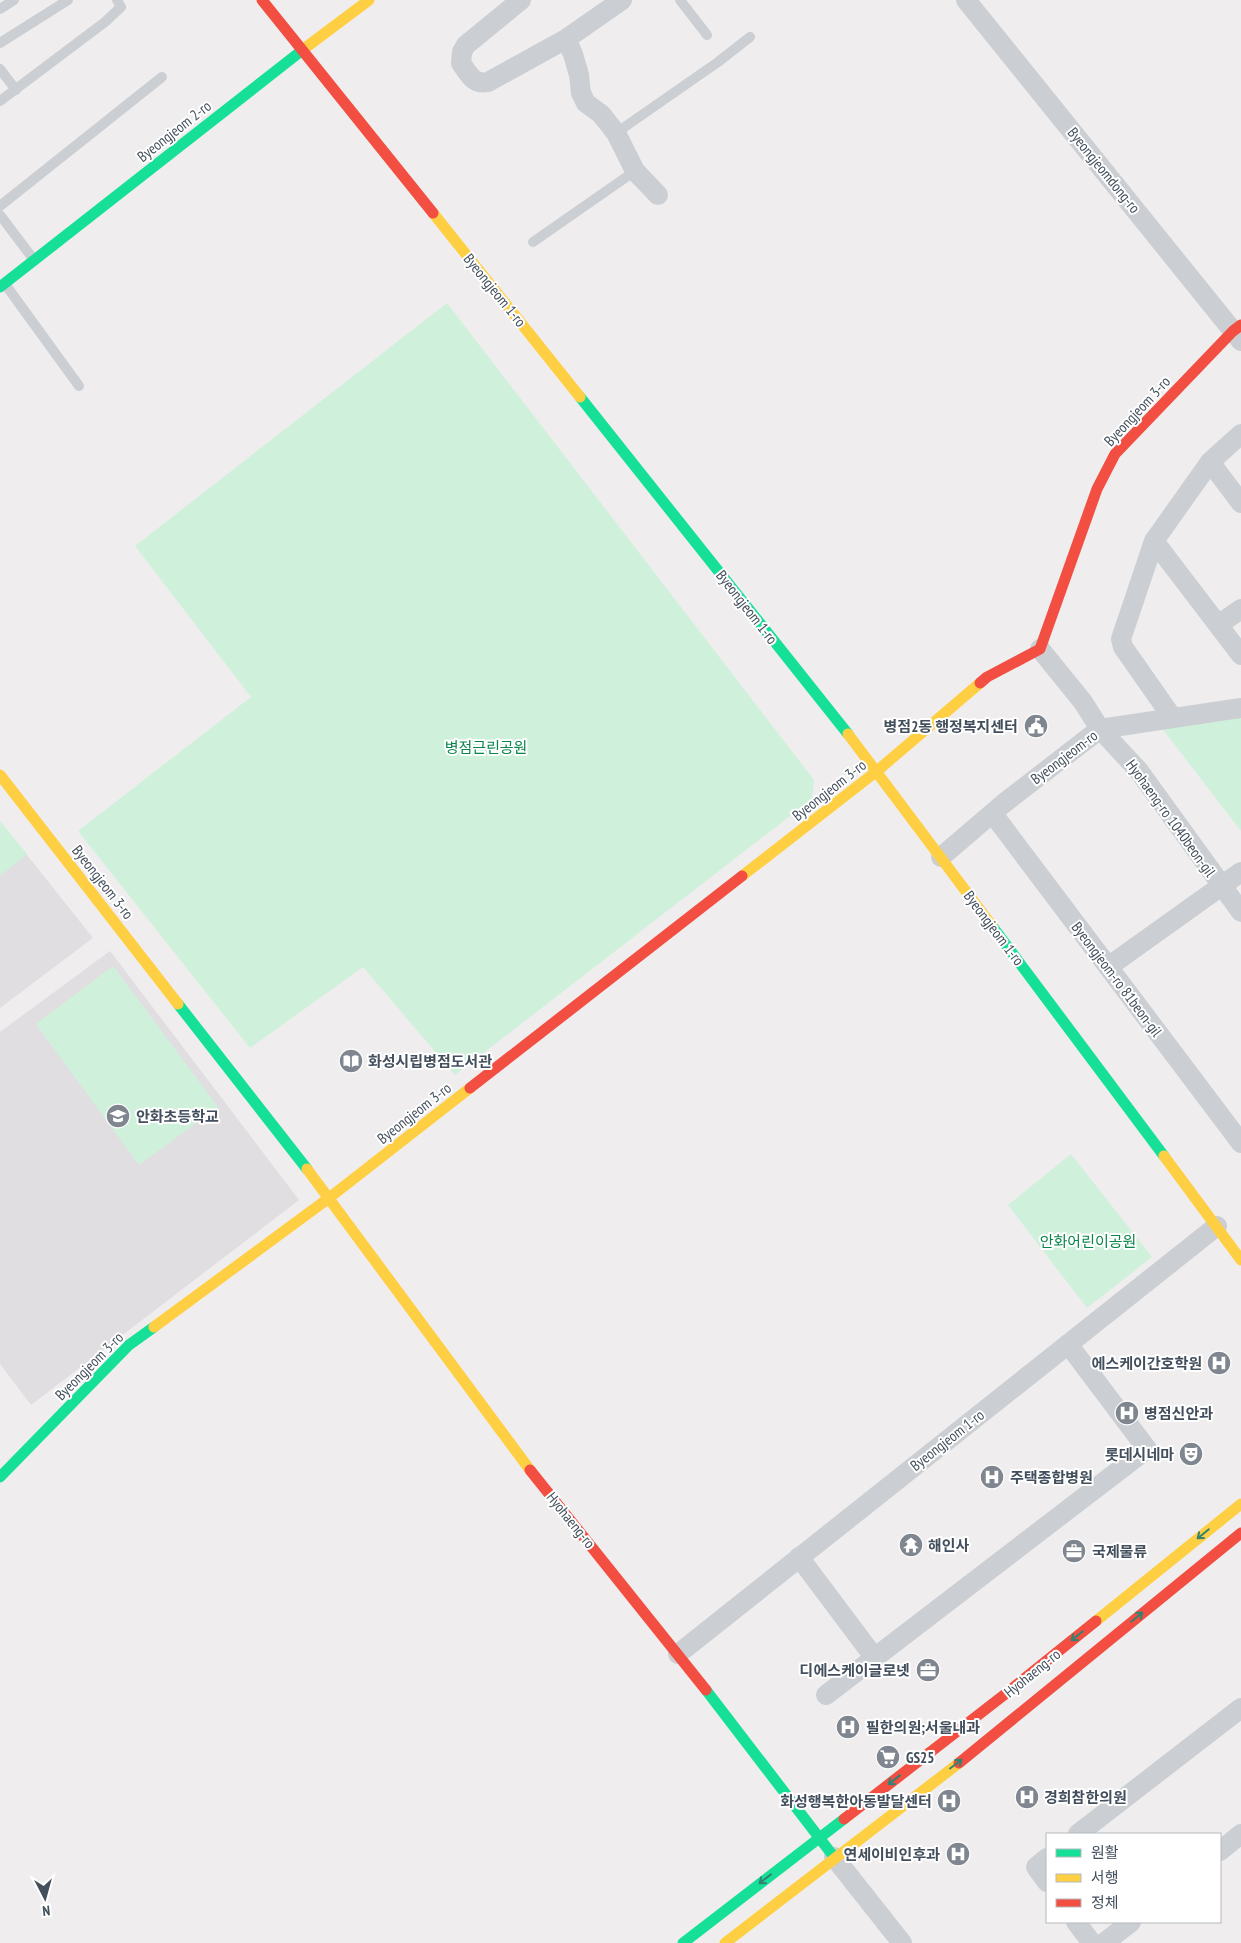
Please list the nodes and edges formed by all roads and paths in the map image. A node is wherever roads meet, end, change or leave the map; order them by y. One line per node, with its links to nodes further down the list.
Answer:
1 (14, 0): 10 (lane)
2 (68, 0): 14 (lane)
3 (117, 0): 18 (lane)
4 (262, 0): 15 (street, Byeongjeom 1-ro)
5 (369, 0): 15 (street, Byeongjeom 2-ro)
6 (521, 0): 13 (street)
7 (622, 0): 13 (street)
8 (680, 0): 11 (lane)
9 (966, 0): 28 (street, Byeongjeomdong-ro)
10 (0, 9)
11 (708, 36)
12 (750, 37): 20 (lane)
13 (566, 39): 20 (street)
14 (0, 43)
15 (303, 49): 26 (street, Byeongjeom 2-ro); 41 (street, Byeongjeom 1-ro)
16 (0, 69): 18 (lane)
17 (162, 78): 23 (lane)
18 (16, 90): 19 (lane)
19 (0, 101)
20 (616, 133): 21 (street)
21 (636, 171): 22 (street); 25 (lane)
22 (658, 195)
23 (0, 206)
24 (0, 215): 26 (lane)
25 (533, 242)
26 (34, 260): 27 (street, Byeongjeom 2-ro)
27 (2, 286): 29 (lane)
28 (1238, 332): 36 (street, Byeongjeom 3-ro)
29 (79, 386)
30 (1241, 434): 31 (street)
31 (1210, 462): 32 (street); 33 (street)
32 (1241, 502)
33 (1154, 541): 35 (street); 39 (street)
34 (1241, 609): 35 (street)
35 (1218, 625): 37 (street)
36 (1040, 649): 40 (street, Hyohaeng-ro 1040beon-gil); 41 (street, Byeongjeom 3-ro)
37 (1241, 655)
38 (1241, 708): 39 (street, Byeongjeom-ro)
39 (1172, 717): 40 (street, Byeongjeom-ro)
40 (1100, 729): 43 (street, Byeongjeom-ro); 46 (street, Hyohaeng-ro 1040beon-gil)
41 (877, 771): 44 (street, Byeongjeom 1-ro); 50 (street, Byeongjeom 3-ro)
42 (0, 775): 50 (street, Byeongjeom 3-ro)
43 (993, 814): 44 (street, Byeongjeom-ro); 48 (street, Byeongjeom-ro 81beon-gil)
44 (941, 857): 51 (street, Byeongjeom 1-ro)
45 (1241, 872): 46 (street)
46 (1220, 886): 47 (street, Hyohaeng-ro 1040beon-gil); 48 (street, Hyohaeng-ro 1040beon-gil)
47 (1241, 912)
48 (1108, 967): 49 (street, Byeongjeom-ro 81beon-gil)
49 (1241, 1143)
50 (329, 1198): 54 (street, Byeongjeom 3-ro); 58 (street, Hyohaeng-ro)
51 (1216, 1226): 52 (street, Byeongjeom 1-ro); 53 (street, Byeongjeom 1-ro)
52 (1241, 1260)
53 (1068, 1344): 57 (street, Byeongjeom 1-ro); 59 (street)
54 (0, 1477)
55 (1241, 1504): 64 (street, Hyohaeng-ro, one-way to 64)
56 (1241, 1534): 66 (street, Hyohaeng-ro, one-way to 56)
57 (799, 1557): 58 (street, Byeongjeom 1-ro); 59 (street)
58 (678, 1654): 64 (street, Hyohaeng-ro)
59 (874, 1657): 60 (street)
60 (826, 1695)
61 (1241, 1708): 62 (street)
62 (1079, 1833)
63 (1241, 1834): 65 (street)
64 (819, 1837): 66 (street, Hyohaeng-ro); 71 (street, Hyohaeng-ro, one-way to 71)
65 (1221, 1850)
66 (834, 1858): 72 (street, Hyohaeng-ro); 73 (street, Hyohaeng-ro)
67 (1046, 1859): 68 (street)
68 (1046, 1881)
69 (1077, 1923): 74 (street)
70 (1130, 1923): 75 (street)
71 (683, 1943)
72 (725, 1943)
73 (902, 1943)
74 (1092, 1943)
75 (1104, 1943)

